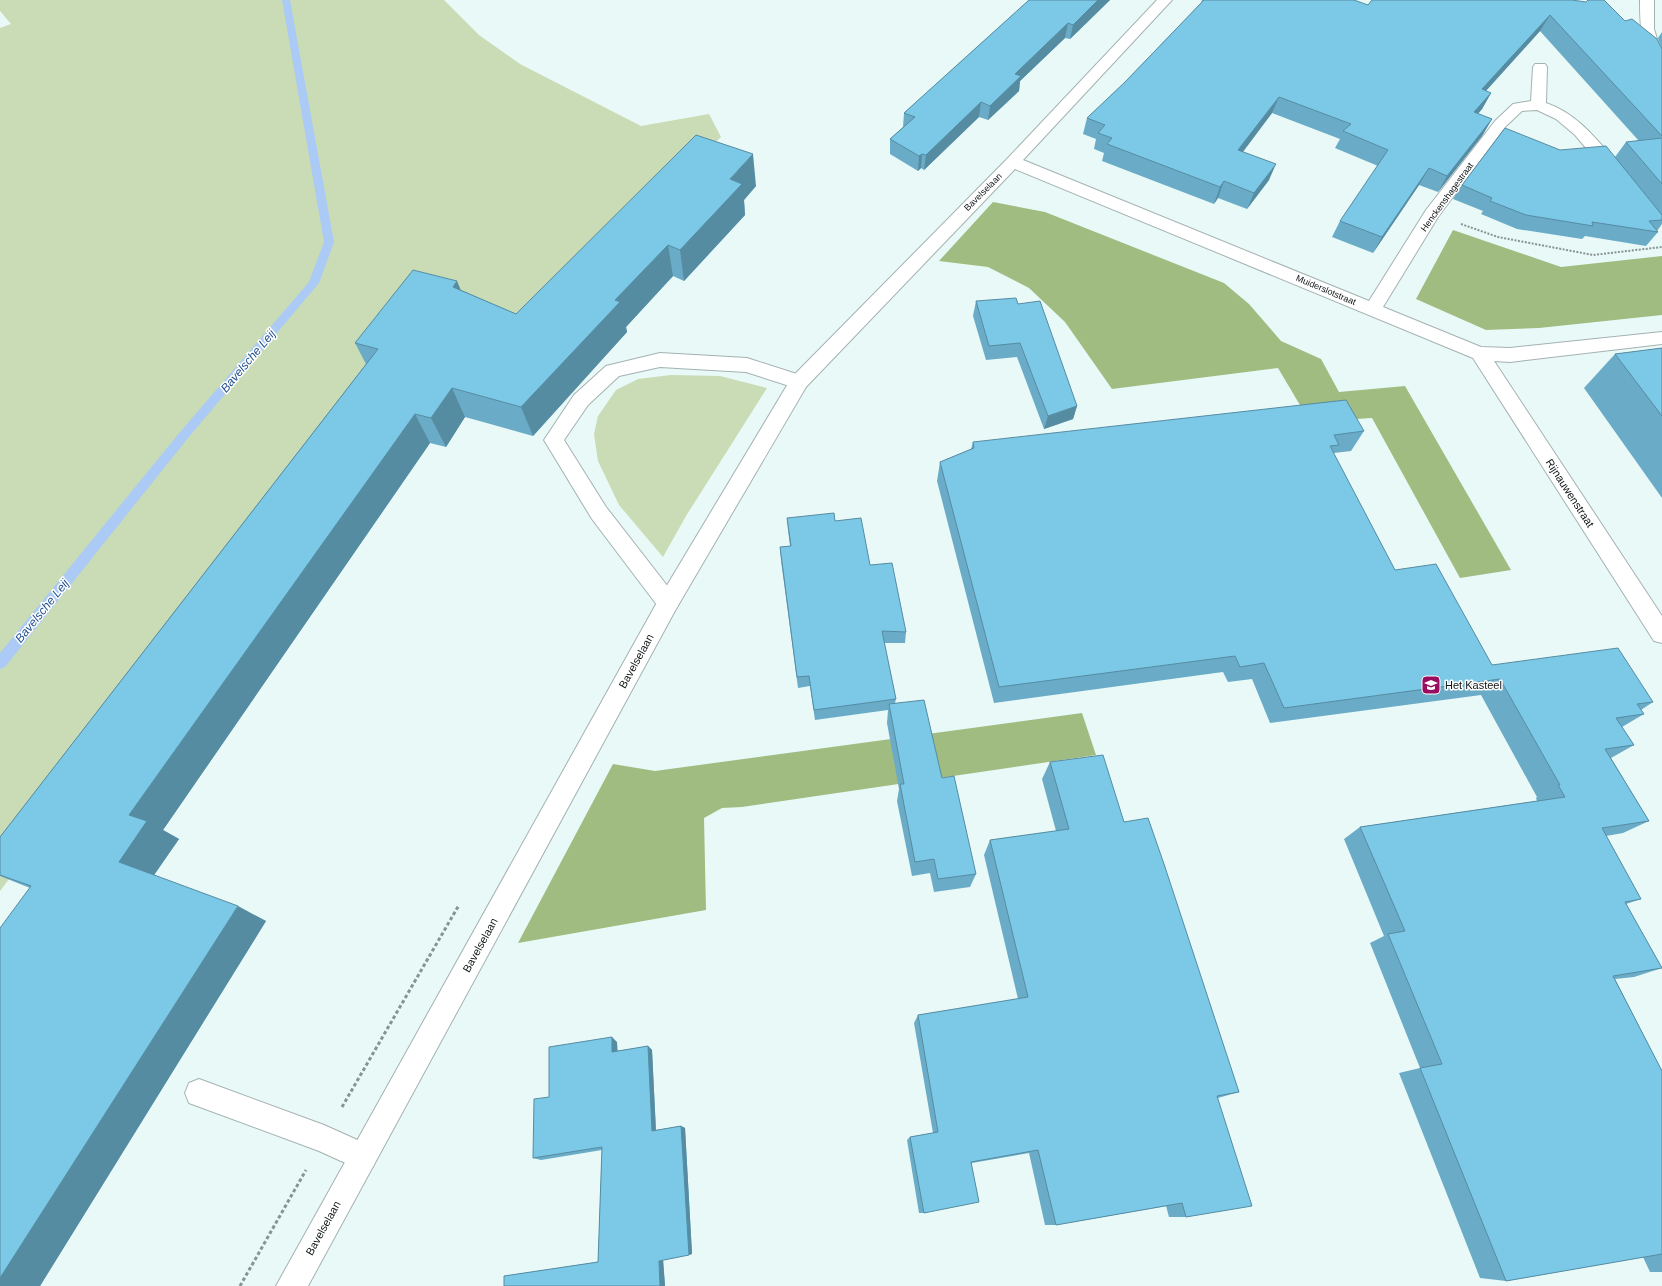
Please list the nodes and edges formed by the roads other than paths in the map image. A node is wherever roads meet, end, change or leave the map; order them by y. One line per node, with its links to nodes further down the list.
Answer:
1 (1165, 0): 6 (street, Bavelselaan)
2 (1647, 0): 4 (street)
3 (1540, 67): 5 (street)
4 (1662, 73)
5 (1538, 106): 7 (street, Henckenshagestraat); 8 (street, Henckenshagestraat)
6 (1013, 162): 8 (street, Muiderslotstraat); 11 (street, Bavelselaan)
7 (1622, 181)
8 (1372, 310): 10 (street, Muiderslotstraat)
9 (1659, 343): 10 (street, Muiderslotstraat)
10 (1479, 353): 13 (street, Rijnauwenstraat)
11 (799, 382): 12 (street, Bavelselaan); 12 (street)
12 (668, 603): 15 (street, Bavelselaan)
13 (1662, 634)
14 (199, 1093): 15 (street)
15 (363, 1157): 16 (street, Bavelselaan)
16 (291, 1286)

